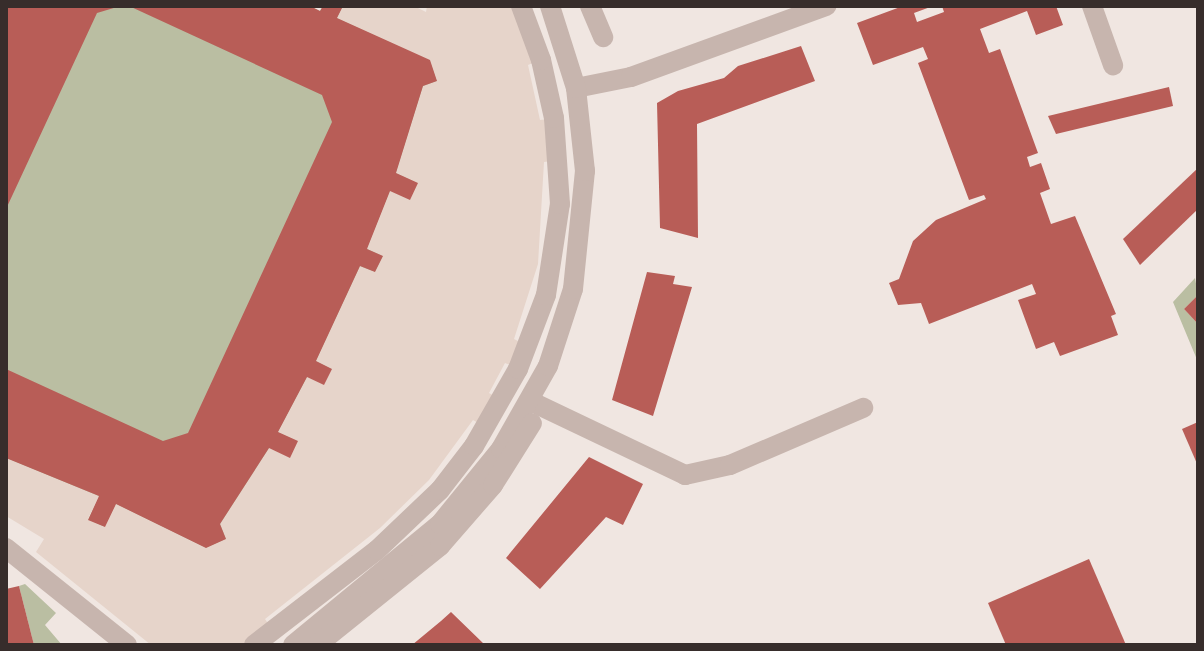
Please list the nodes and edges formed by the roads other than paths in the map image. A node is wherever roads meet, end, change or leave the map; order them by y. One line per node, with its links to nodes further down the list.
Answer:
1 (521, 6): 14 (street)
2 (550, 6): 9 (street)
3 (563, 6): 9 (street)
4 (590, 6): 7 (street)
5 (826, 6): 9 (street)
6 (1092, 6): 8 (street)
7 (603, 37)
8 (1113, 65)
9 (582, 86): 10 (street)
10 (535, 404): 11 (street); 15 (street); 16 (street)
11 (863, 408)
12 (6, 548): 13 (street)
13 (127, 645)
14 (254, 645)
15 (293, 645)
16 (317, 645)

